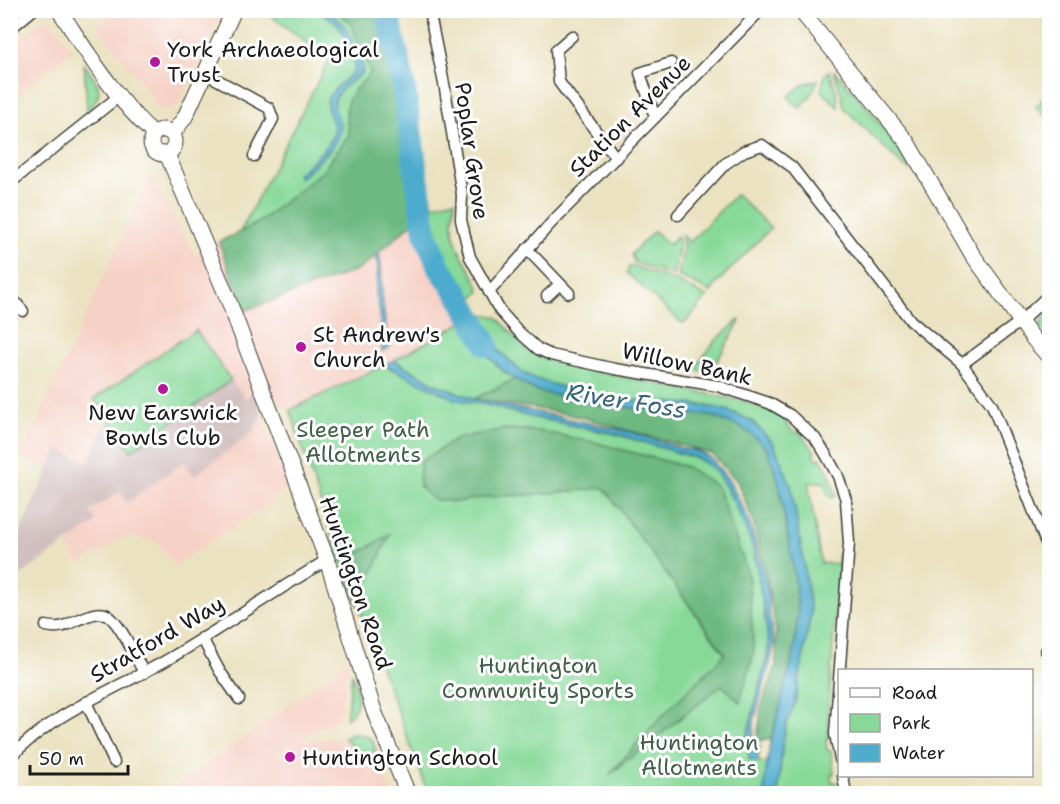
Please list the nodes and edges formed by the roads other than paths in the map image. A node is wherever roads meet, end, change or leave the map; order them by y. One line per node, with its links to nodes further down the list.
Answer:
1 (33, 10): 7 (street)
2 (58, 10): 11 (street)
3 (234, 10): 10 (street)
4 (429, 10): 22 (street, Poplar Grove)
5 (761, 10): 12 (street, Station Avenue)
6 (800, 10): 28 (street)
7 (10, 29)
8 (572, 36): 17 (street)
9 (671, 63): 12 (street)
10 (205, 73): 13 (street); 16 (street)
11 (118, 97): 14 (street); 18 (street)
12 (655, 117): 17 (street, Station Avenue)
13 (173, 133): 14 (street); 15 (street)
14 (154, 134): 15 (street)
15 (167, 154): 32 (street, Huntington Road)
16 (254, 156)
17 (616, 158): 20 (street, Station Avenue)
18 (10, 183)
19 (678, 215): 30 (street)
20 (527, 249): 21 (street); 22 (street, Station Avenue)
21 (560, 284): 23 (street); 26 (street)
22 (489, 292): 35 (street, Willow Bank)
23 (568, 293)
24 (1050, 294): 28 (street)
25 (10, 296): 27 (street)
26 (547, 297)
27 (23, 311)
28 (1021, 321): 29 (street); 30 (street)
29 (1050, 358)
30 (962, 364): 31 (street)
31 (1050, 553)
32 (327, 560): 34 (street, Stratford Way); 44 (street, Huntington Road)
33 (46, 626): 36 (street)
34 (202, 638): 36 (street, Stratford Way); 38 (street)
35 (840, 669)
36 (144, 673): 39 (street, Stratford Way)
37 (838, 693): 40 (street, Willow Bank)
38 (239, 699)
39 (86, 702): 41 (street, Stratford Way); 42 (street)
40 (838, 749)
41 (13, 751)
42 (114, 762)
43 (843, 777): 45 (street)
44 (408, 794)
45 (846, 794)

